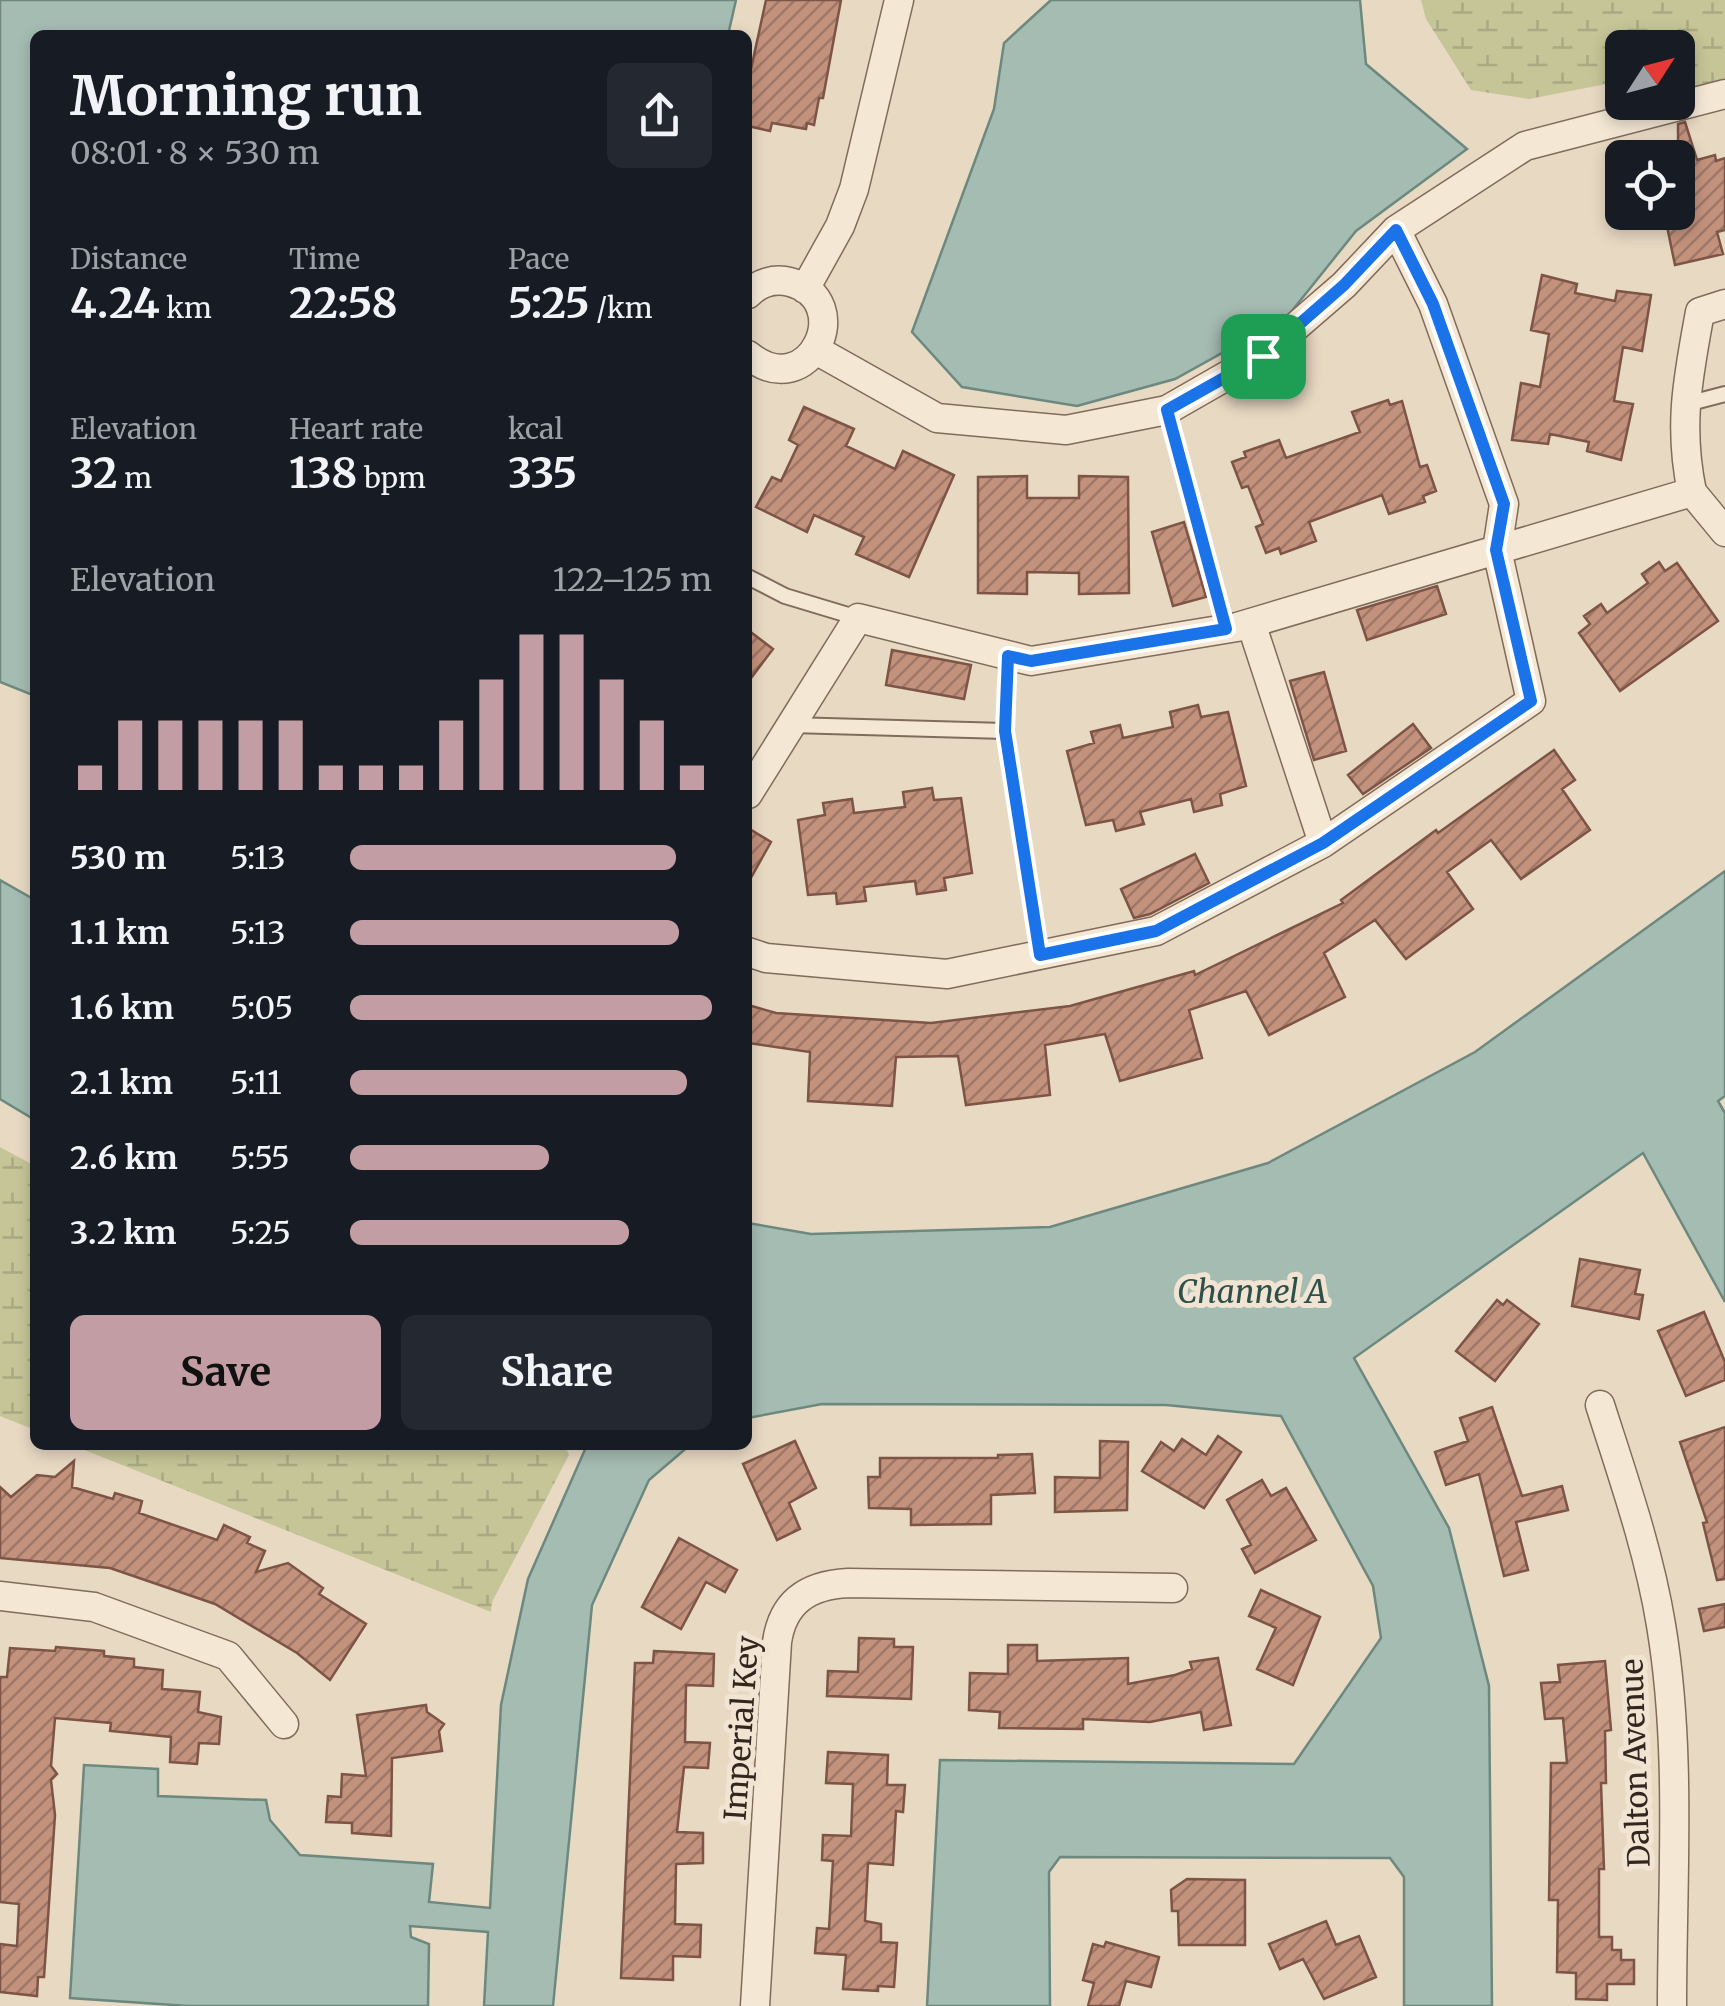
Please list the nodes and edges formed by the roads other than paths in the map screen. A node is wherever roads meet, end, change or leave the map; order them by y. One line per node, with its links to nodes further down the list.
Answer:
1 (899, 0): 4 (street)
2 (1725, 94): 3 (street)
3 (1396, 230): 11 (street); 14 (street)
4 (805, 289): 5 (street); 7 (street)
5 (752, 291)
6 (1725, 304): 10 (street)
7 (816, 350): 8 (street); 11 (street)
8 (752, 365)
9 (1725, 394): 10 (lane)
10 (1683, 405): 12 (street)
11 (1167, 410): 17 (lane)
12 (1692, 492): 13 (street); 14 (street)
13 (1725, 532)
14 (1496, 550): 17 (street); 22 (street)
15 (752, 579): 16 (lane)
16 (858, 618): 18 (street); 19 (street)
17 (1238, 626): 18 (street); 22 (street)
18 (1008, 656): 20 (lane)
19 (791, 725): 20 (lane); 21 (street)
20 (1005, 731): 24 (lane)
21 (752, 788)
22 (1323, 843): 24 (street)
23 (752, 953): 24 (street)
24 (1040, 955)
25 (1600, 1405): 30 (street, Dalton Avenue)
26 (1172, 1588): 29 (street, Imperial Key)
27 (0, 1596): 28 (street)
28 (284, 1724)
29 (755, 2006)
30 (1672, 2006)

